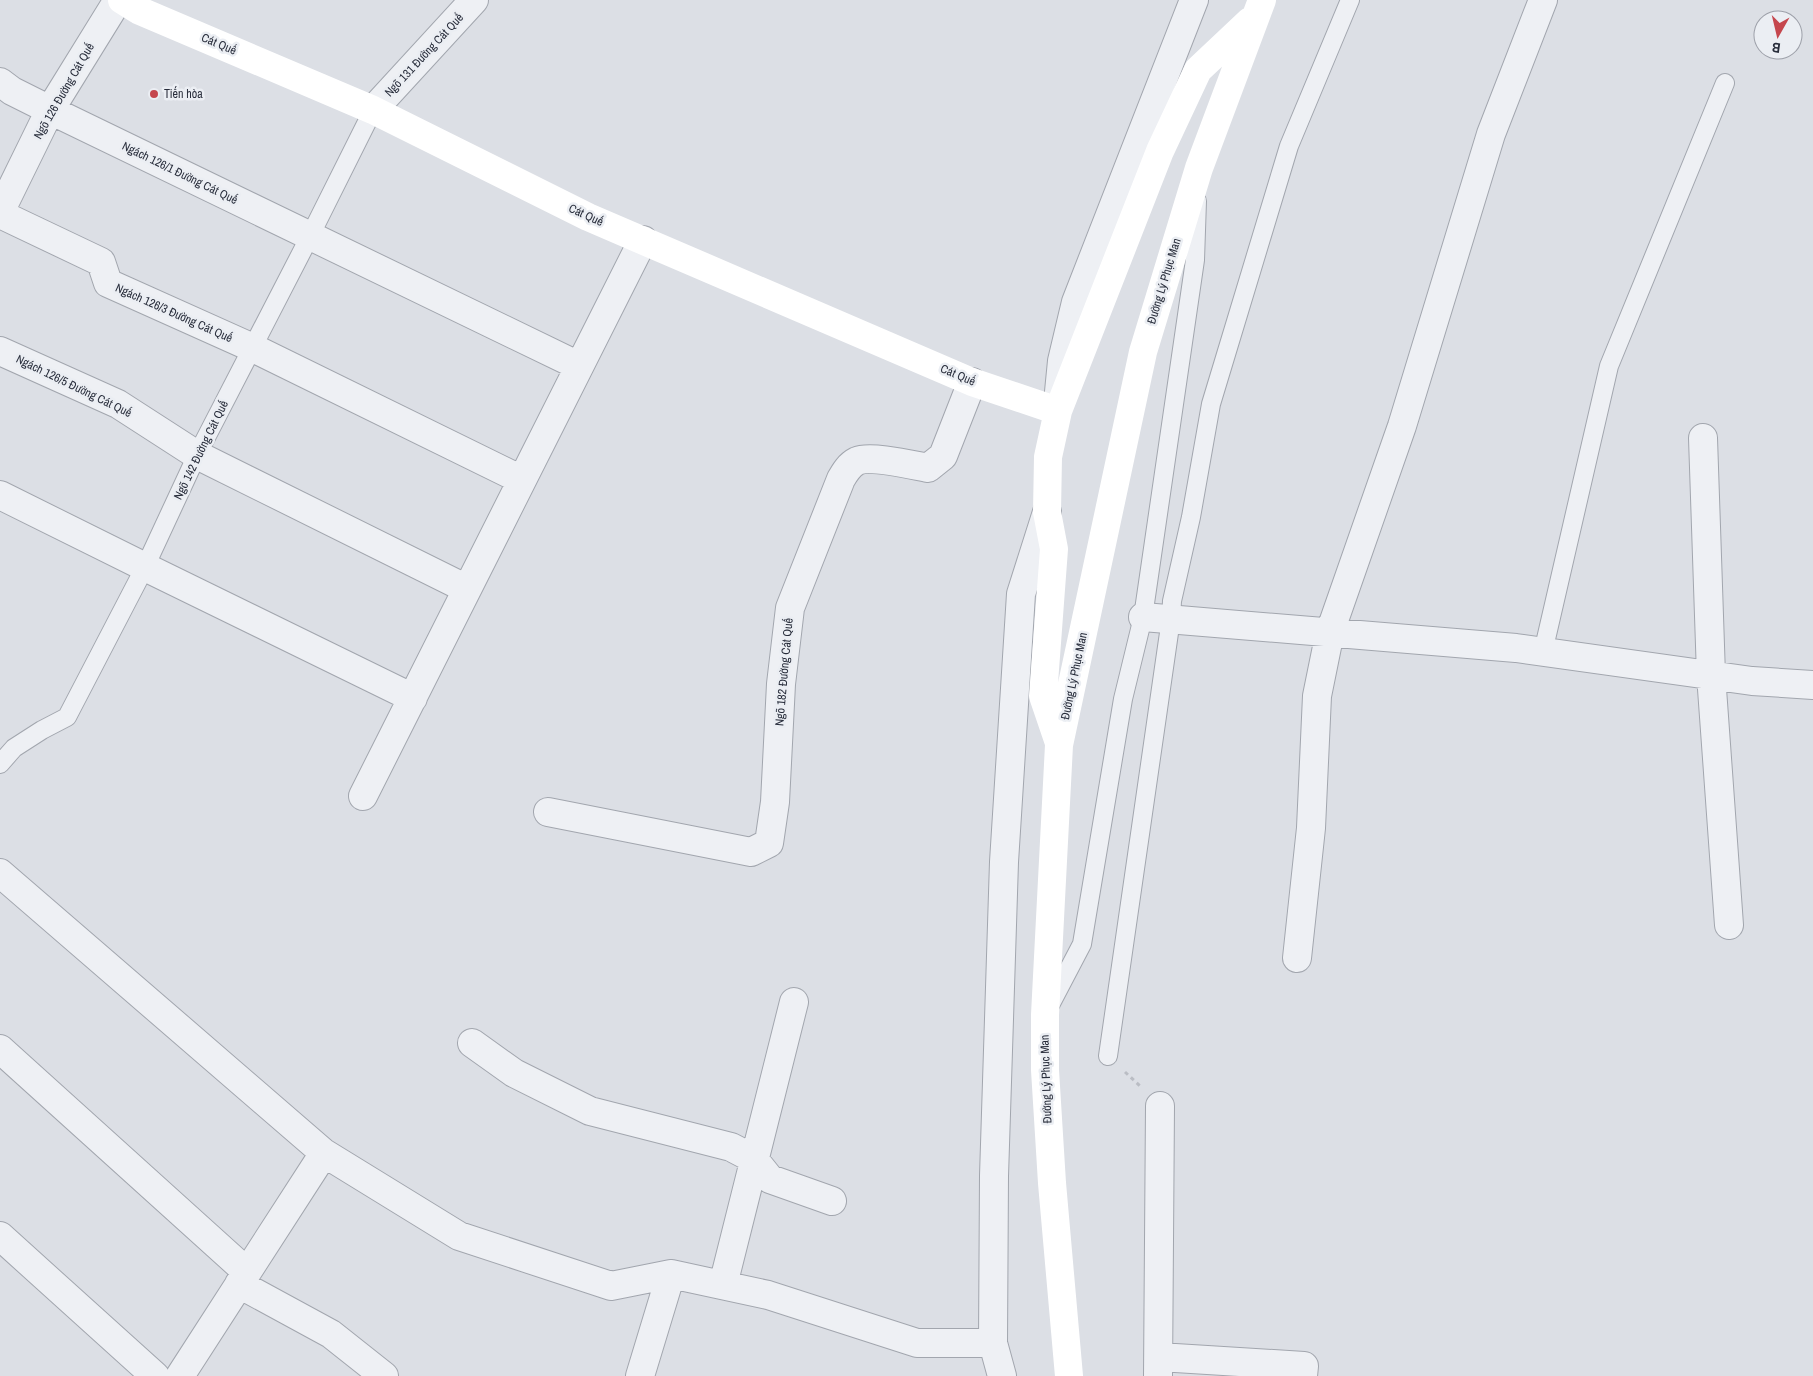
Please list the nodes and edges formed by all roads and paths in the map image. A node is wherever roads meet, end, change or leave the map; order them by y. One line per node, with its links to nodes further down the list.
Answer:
1 (118, 0): 10 (street, Ngõ 126 Đường Cát Quế)
2 (122, 0): 11 (main road, Cát Quế)
3 (474, 0): 11 (street, Ngõ 131 Đường Cát Quế)
4 (1194, 0): 20 (street)
5 (1350, 0): 29 (lane)
6 (1543, 0): 30 (street)
7 (1258, 8): 12 (main road, Đường Lý Phục Man); 20 (main road)
8 (0, 82): 10 (street, Ngách 126/1 Đường Cát Quế)
9 (1725, 83): 31 (lane)
10 (50, 110): 13 (street, Ngõ 126 Đường Cát Quế); 14 (street, Ngách 126/1 Đường Cát Quế)
11 (373, 110): 14 (lane, Ngõ 142 Đường Cát Quế); 15 (main road, Cát Quế)
12 (1199, 168): 28 (lane); 35 (main road, Đường Lý Phục Man)
13 (0, 213): 16 (street, Ngách 126/3 Đường Cát Quế)
14 (310, 236): 16 (lane, Ngõ 142 Đường Cát Quế); 18 (street, Ngách 126/1 Đường Cát Quế)
15 (643, 240): 18 (street); 19 (main road, Cát Quế)
16 (253, 348): 22 (lane, Ngõ 142 Đường Cát Quế); 23 (street, Ngách 126/3 Đường Cát Quế)
17 (0, 351): 22 (street, Ngách 126/5 Đường Cát Quế)
18 (579, 366): 23 (street)
19 (972, 382): 20 (main road, Cát Quế); 38 (street, Ngõ 182 Đường Cát Quế)
20 (1058, 411): 25 (main road)
21 (1703, 438): 32 (street)
22 (197, 455): 26 (lane, Ngõ 142 Đường Cát Quế); 27 (street, Ngách 126/5 Đường Cát Quế)
23 (522, 480): 27 (street)
24 (0, 495): 26 (street)
25 (1047, 512): 35 (main road); 55 (street)
26 (145, 567): 34 (street); 36 (lane, Ngõ 142 Đường Cát Quế)
27 (467, 589): 34 (street)
28 (1142, 617): 29 (street); 43 (lane)
29 (1171, 619): 30 (street); 46 (lane)
30 (1330, 632): 31 (street); 41 (street)
31 (1543, 652): 32 (street)
32 (1711, 675): 33 (street); 40 (street)
33 (1813, 685)
34 (412, 698): 37 (street)
35 (1059, 745): 43 (main road, Đường Lý Phục Man)
36 (0, 764)
37 (363, 796)
38 (548, 812)
39 (0, 873): 48 (street)
40 (1729, 925)
41 (1297, 958)
42 (794, 1002): 49 (street)
43 (1044, 1015): 62 (main road, Đường Lý Phục Man)
44 (472, 1043): 49 (street)
45 (0, 1049): 53 (street)
46 (1108, 1056): 47 (path)
47 (1160, 1106): 56 (street)
48 (324, 1153): 52 (street); 53 (street)
49 (754, 1159): 50 (street); 54 (street)
50 (832, 1201)
51 (0, 1236): 57 (street)
52 (671, 1274): 54 (street); 60 (street)
53 (243, 1278): 58 (street); 59 (street)
54 (723, 1285): 55 (street)
55 (993, 1343): 61 (street)
56 (1159, 1366): 63 (street)
57 (154, 1376)
58 (180, 1376)
59 (384, 1376)
60 (640, 1376)
61 (1002, 1376)
62 (1069, 1376)
63 (1303, 1376)

